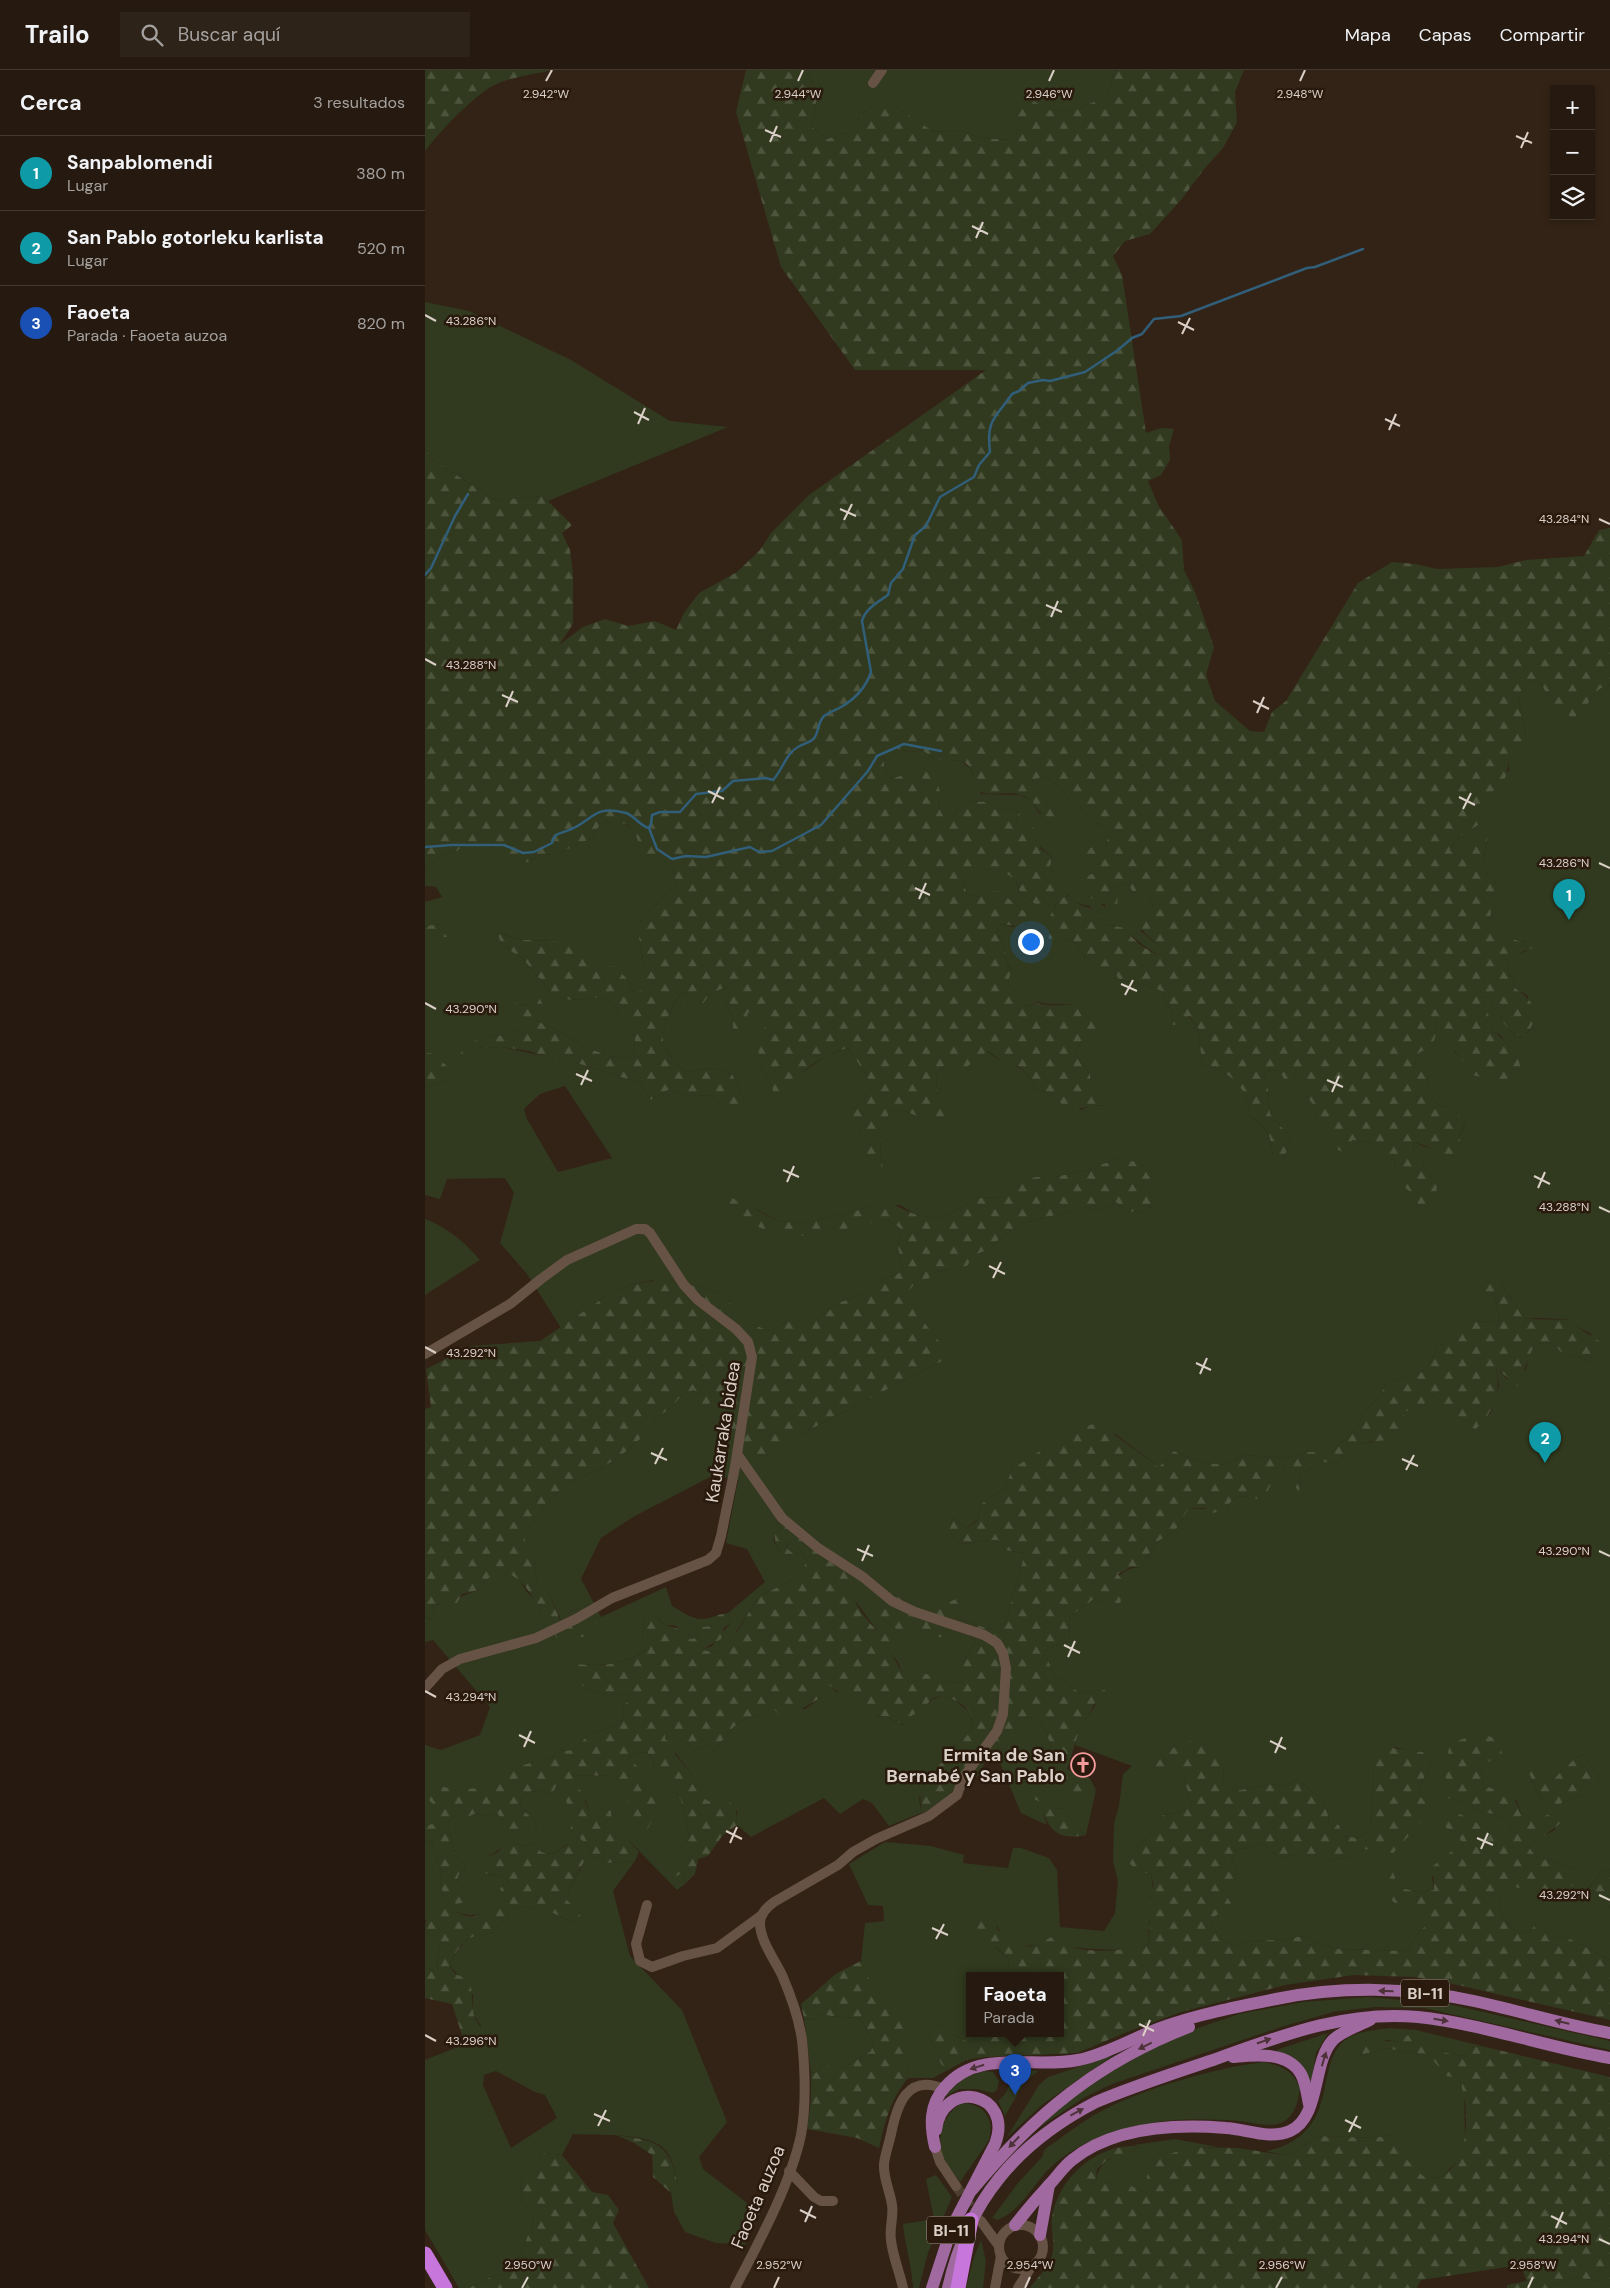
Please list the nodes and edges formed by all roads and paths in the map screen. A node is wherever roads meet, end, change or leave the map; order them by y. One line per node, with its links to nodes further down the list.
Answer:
1 (882, 70): 2 (street)
2 (873, 83)
3 (425, 1354): 4 (street, Kaukarraka bidea)
4 (737, 1454): 5 (street, Kaukarraka bidea); 7 (street)
5 (425, 1688)
6 (647, 1905): 7 (street)
7 (762, 1915): 16 (street, Faoeta auzoa)
8 (1238, 2008): 10 (main road, BI-11, one-way to 8); 13 (main road, one-way to 13); 19 (main road, BI-11, one-way to 19)
9 (1378, 2016): 11 (main road, BI-11, one-way to 9); 12 (main road, BI-11, one-way to 12); 14 (main road, one-way to 9)
10 (1610, 2033)
11 (1218, 2058): 14 (main road); 21 (main road, BI-11, one-way to 11)
12 (1610, 2058)
13 (944, 2089): 15 (main road); 29 (street)
14 (1309, 2106): 17 (main road)
15 (935, 2147): 18 (street); 19 (main road)
16 (789, 2171): 20 (street); 28 (street, Faoeta auzoa)
17 (1049, 2185): 22 (main road); 23 (main road)
18 (956, 2186)
19 (972, 2190): 30 (main road, BI-11)
20 (833, 2201)
21 (971, 2220): 31 (main road, BI-11); 32 (highway)
22 (1009, 2229): 23 (street); 24 (street); 24 (street)
23 (1040, 2235): 26 (street)
24 (1000, 2251): 26 (street); 33 (street)
25 (425, 2254): 27 (highway)
26 (1031, 2267): 34 (street)
27 (445, 2288)
28 (735, 2288)
29 (903, 2288)
30 (932, 2288)
31 (948, 2288)
32 (958, 2288)
33 (995, 2288)
34 (1018, 2288)

